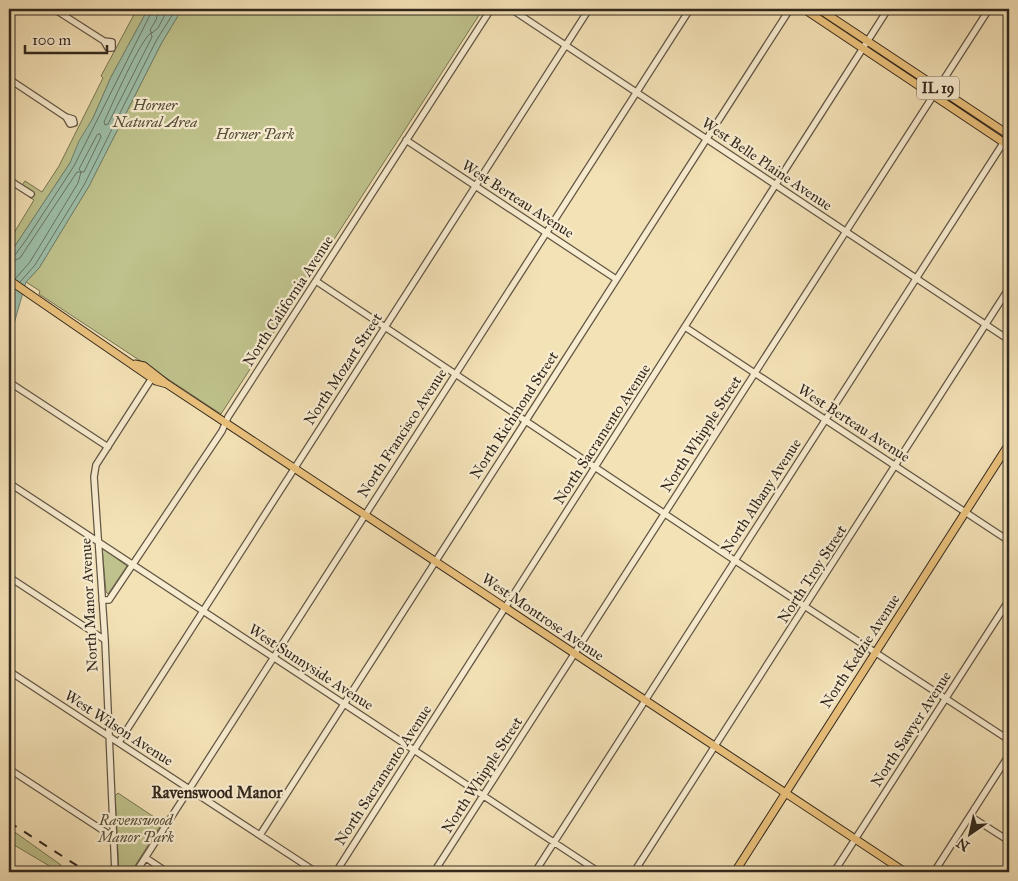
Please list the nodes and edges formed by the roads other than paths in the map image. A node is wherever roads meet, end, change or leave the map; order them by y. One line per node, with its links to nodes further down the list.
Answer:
1 (54, 9): 11 (street)
2 (490, 9): 22 (street, North California Avenue)
3 (511, 9): 13 (street, West Belle Plaine Avenue)
4 (589, 9): 13 (street, North Mozart Street)
5 (690, 9): 17 (street, North Francisco Avenue)
6 (790, 9): 21 (street, North Richmond Street)
7 (804, 9): 14 (main road, IL 19)
8 (820, 9): 12 (main road, IL 19)
9 (888, 9): 12 (street, North Sacramento Avenue)
10 (989, 9): 16 (street, North Whipple Street)
11 (104, 41)
12 (868, 41): 14 (street, North Sacramento Avenue); 16 (main road, IL 19)
13 (566, 45): 17 (street, West Belle Plaine Avenue); 26 (street, North Mozart Street)
14 (863, 48): 18 (main road, IL 19); 25 (street, North Sacramento Avenue)
15 (9, 78): 19 (street)
16 (938, 87): 18 (street, North Whipple Street); 20 (main road, IL 19)
17 (636, 92): 21 (street, West Belle Plaine Avenue); 29 (street, North Francisco Avenue)
18 (933, 95): 23 (main road, IL 19); 28 (street, North Whipple Street)
19 (66, 117)
20 (1009, 134): 23 (street, North Albany Avenue)
21 (706, 139): 25 (street, West Belle Plaine Avenue); 31 (street, North Richmond Street)
22 (406, 140): 26 (street, West Berteau Avenue); 33 (street, North California Avenue)
23 (1007, 144): 30 (street, North Albany Avenue)
24 (9, 180): 27 (street)
25 (776, 185): 28 (street, West Belle Plaine Avenue); 37 (street, North Sacramento Avenue)
26 (476, 186): 29 (street, West Berteau Avenue); 36 (street, North Mozart Street)
27 (31, 194)
28 (846, 231): 30 (street, West Belle Plaine Avenue); 41 (street, North Whipple Street)
29 (546, 232): 31 (street, West Berteau Avenue); 40 (street, North Francisco Avenue)
30 (916, 278): 35 (street, West Belle Plaine Avenue); 45 (street, North Albany Avenue)
31 (616, 279): 46 (street, North Richmond Street)
32 (9, 280): 39 (main road, West Montrose Avenue)
33 (316, 280): 36 (street); 47 (street, North California Avenue)
34 (1009, 288): 35 (street, North Troy Street)
35 (986, 324): 38 (street, West Belle Plaine Avenue); 50 (street, North Troy Street)
36 (385, 326): 40 (street); 52 (street, North Mozart Street)
37 (685, 327): 41 (street, West Berteau Avenue); 51 (street, North Sacramento Avenue)
38 (1009, 340)
39 (135, 364): 42 (main road, West Montrose Avenue); 44 (main road, West Montrose Avenue)
40 (455, 373): 46 (street); 55 (street, North Francisco Avenue)
41 (755, 373): 45 (street, West Berteau Avenue); 56 (street, North Whipple Street)
42 (153, 380): 44 (main road, West Montrose Avenue); 49 (street, North Manor Avenue)
43 (9, 382): 49 (street)
44 (167, 384): 47 (main road, West Montrose Avenue)
45 (826, 419): 50 (street, West Berteau Avenue); 59 (street, North Albany Avenue)
46 (526, 420): 51 (street); 60 (street, North Richmond Street)
47 (225, 422): 52 (main road, West Montrose Avenue); 61 (street, North California Avenue)
48 (1009, 444): 54 (main road, North Kedzie Avenue)
49 (108, 447): 58 (street, North Manor Avenue)
50 (896, 465): 54 (street, West Berteau Avenue); 65 (street, North Troy Street)
51 (595, 467): 56 (street); 66 (street, North Sacramento Avenue)
52 (294, 468): 55 (main road, West Montrose Avenue); 67 (street, North Mozart Street)
53 (9, 483): 58 (street, West Sunnyside Avenue)
54 (966, 512): 57 (street, West Berteau Avenue); 69 (main road, North Kedzie Avenue)
55 (364, 514): 60 (main road, West Montrose Avenue); 71 (street, North Francisco Avenue)
56 (665, 514): 59 (street); 70 (street, North Whipple Street)
57 (1009, 541)
58 (98, 542): 61 (street, West Sunnyside Avenue); 63 (street, North Manor Avenue)
59 (735, 560): 65 (street); 74 (street, North Albany Avenue)
60 (435, 562): 66 (main road, West Montrose Avenue); 75 (street, North Richmond Street)
61 (133, 565): 63 (street, North California Avenue); 67 (street, West Sunnyside Avenue)
62 (9, 577): 68 (street)
63 (102, 600): 68 (street, North Manor Avenue)
64 (1009, 600): 73 (street, North Sawyer Avenue)
65 (806, 606): 69 (street); 79 (street, North Troy Street)
66 (505, 608): 70 (main road, West Montrose Avenue); 80 (street, North Sacramento Avenue)
67 (203, 612): 71 (street, West Sunnyside Avenue); 78 (street, North Mozart Street)
68 (105, 640): 76 (street, North Manor Avenue)
69 (876, 652): 73 (street); 84 (main road, North Kedzie Avenue)
70 (574, 655): 74 (main road, West Montrose Avenue); 85 (street, North Whipple Street)
71 (273, 658): 75 (street, West Sunnyside Avenue); 83 (street, North Francisco Avenue)
72 (9, 670): 76 (street, West Wilson Avenue)
73 (946, 699): 77 (street); 89 (street, North Sawyer Avenue)
74 (645, 701): 79 (main road, West Montrose Avenue); 91 (street, North Albany Avenue)
75 (344, 704): 80 (street, West Sunnyside Avenue); 87 (street, North Richmond Street)
76 (109, 735): 78 (street, West Wilson Avenue); 88 (street, North Manor Avenue)
77 (1009, 740)
78 (120, 742): 83 (street, West Wilson Avenue)
79 (714, 748): 84 (main road, West Montrose Avenue); 101 (street, North Troy Street)
80 (414, 750): 85 (street, West Sunnyside Avenue); 97 (street, North Sacramento Avenue)
81 (1009, 755): 86 (street)
82 (9, 769): 88 (street)
83 (190, 789): 87 (street, West Wilson Avenue); 92 (street, North Francisco Avenue)
84 (785, 794): 89 (main road, West Montrose Avenue); 102 (main road, North Kedzie Avenue)
85 (483, 796): 91 (street, West Sunnyside Avenue); 98 (street, North Whipple Street)
86 (970, 816): 90 (street); 105 (street)
87 (260, 835): 96 (street, West Wilson Avenue)
88 (114, 837): 93 (street, North Manor Avenue)
89 (855, 840): 103 (street, North Sawyer Avenue); 104 (main road, West Montrose Avenue)
90 (1009, 841)
91 (554, 843): 99 (street, North Albany Avenue); 100 (street, West Sunnyside Avenue)
92 (146, 858): 94 (street, North Francisco Avenue); 95 (street)
93 (115, 872)
94 (136, 872)
95 (167, 872)
96 (316, 872)
97 (336, 872)
98 (434, 872)
99 (535, 872)
100 (599, 872)
101 (634, 872)
102 (735, 872)
103 (834, 872)
104 (905, 872)
105 (934, 872)

